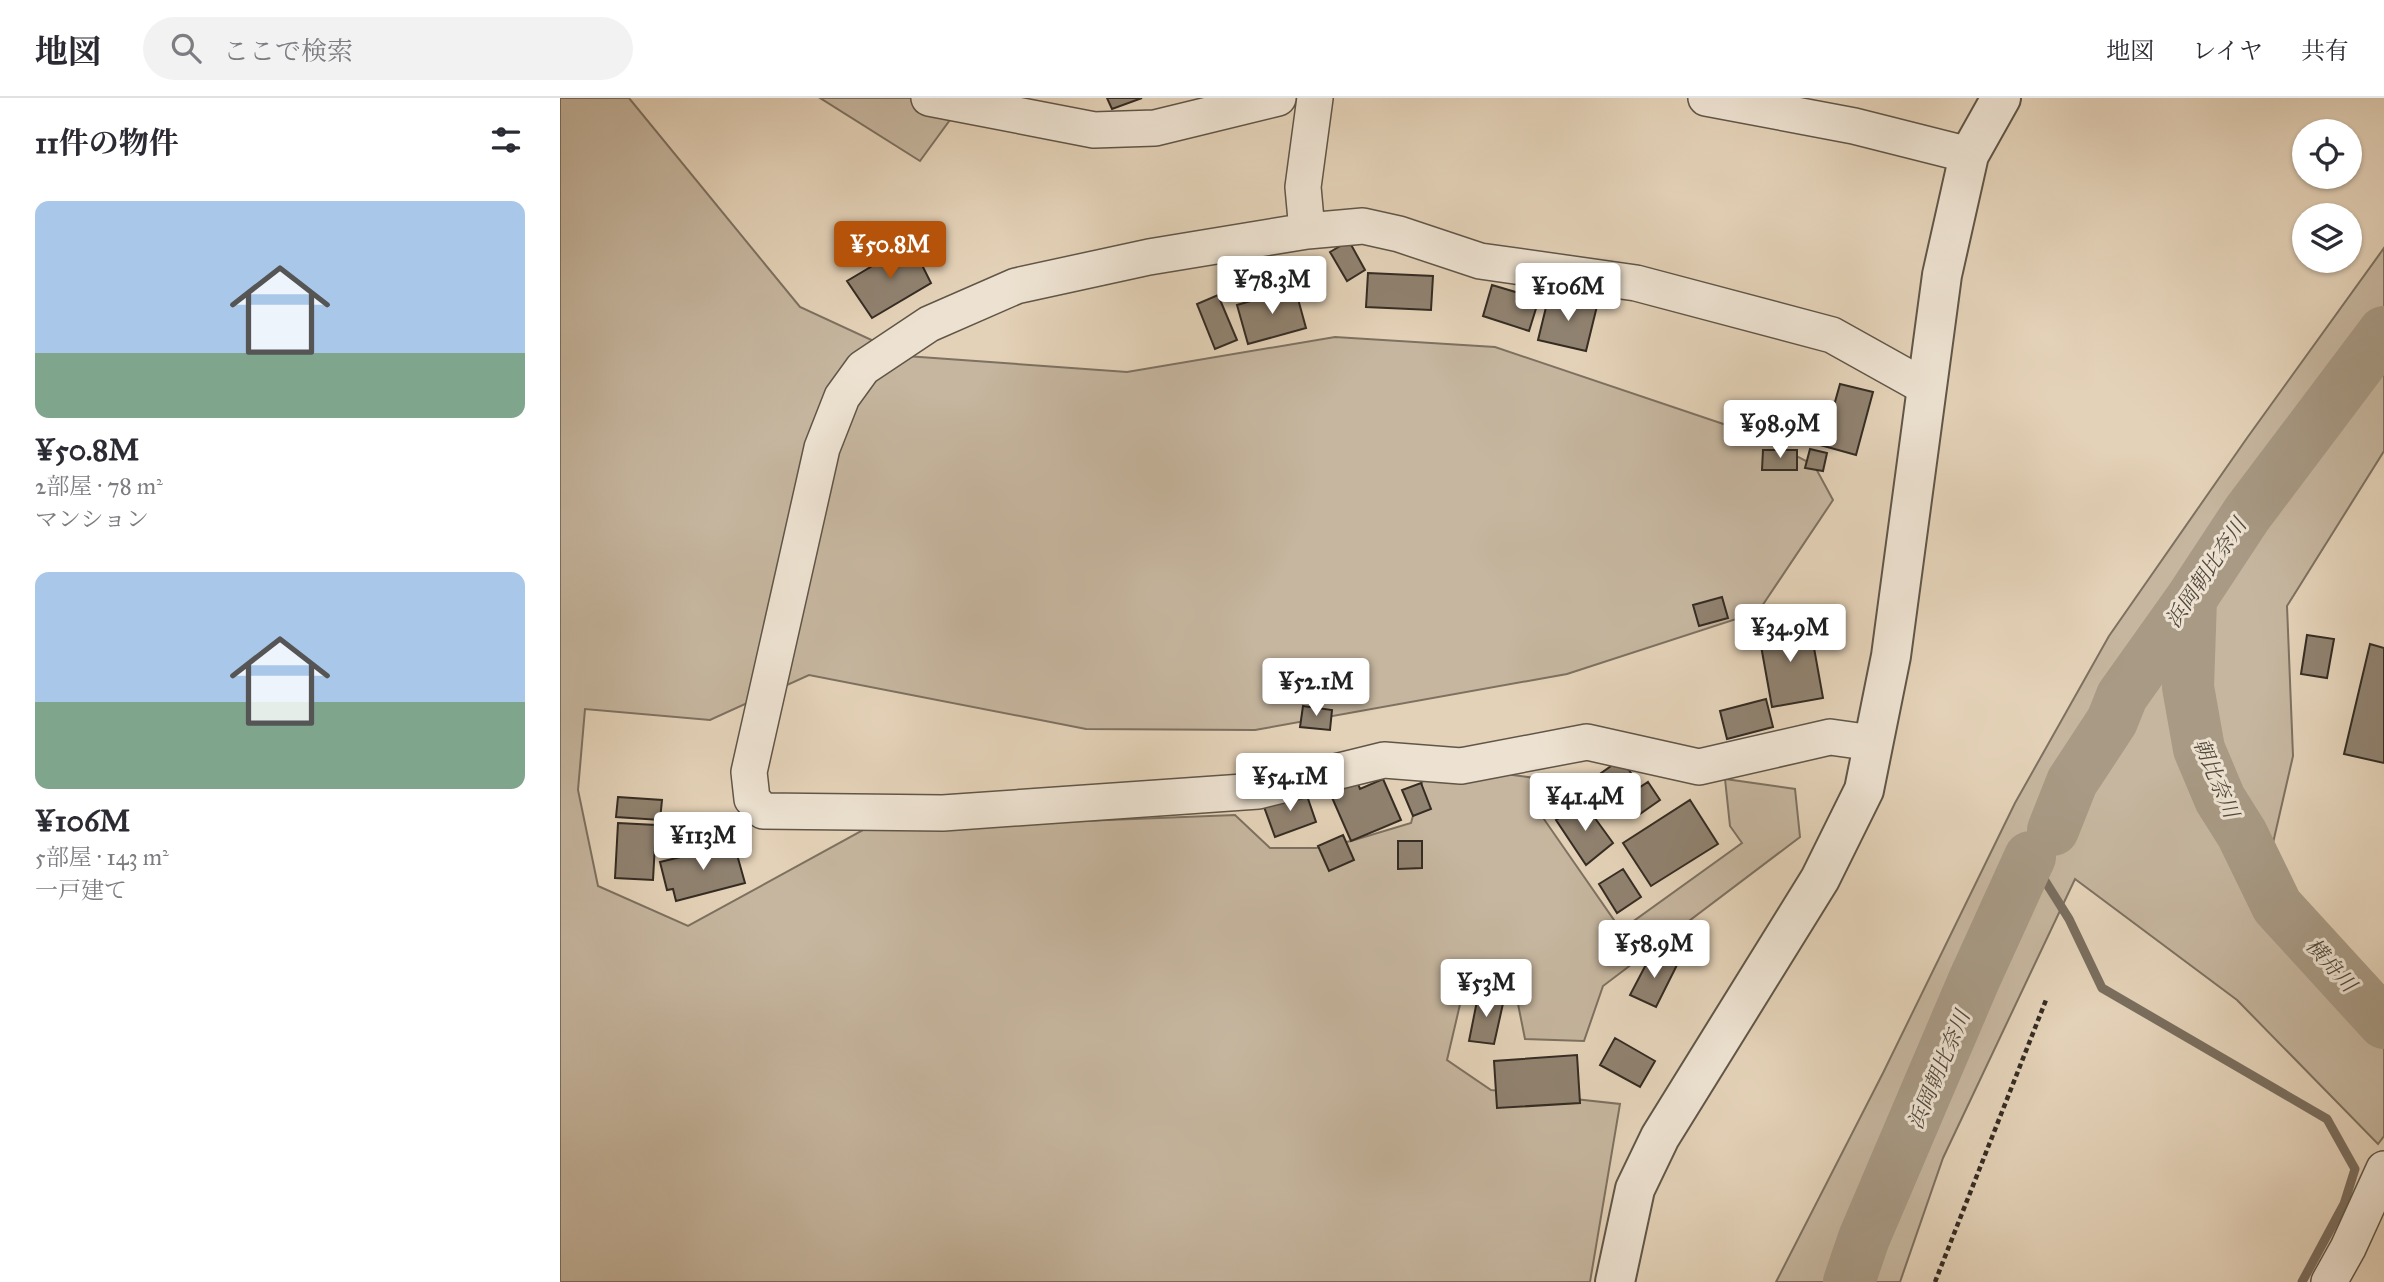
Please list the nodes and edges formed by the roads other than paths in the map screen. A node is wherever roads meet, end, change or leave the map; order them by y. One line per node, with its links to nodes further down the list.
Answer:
1 (929, 98): 2 (street)
2 (1278, 98)
3 (1315, 98): 7 (street)
4 (1706, 98): 6 (street)
5 (2001, 98): 6 (street)
6 (1969, 155): 8 (street)
7 (1307, 231): 8 (street); 9 (street)
8 (1927, 388): 9 (street)
9 (1873, 743): 11 (street)
10 (2384, 1168): 12 (street)
11 (1615, 1282)
12 (2329, 1282)

